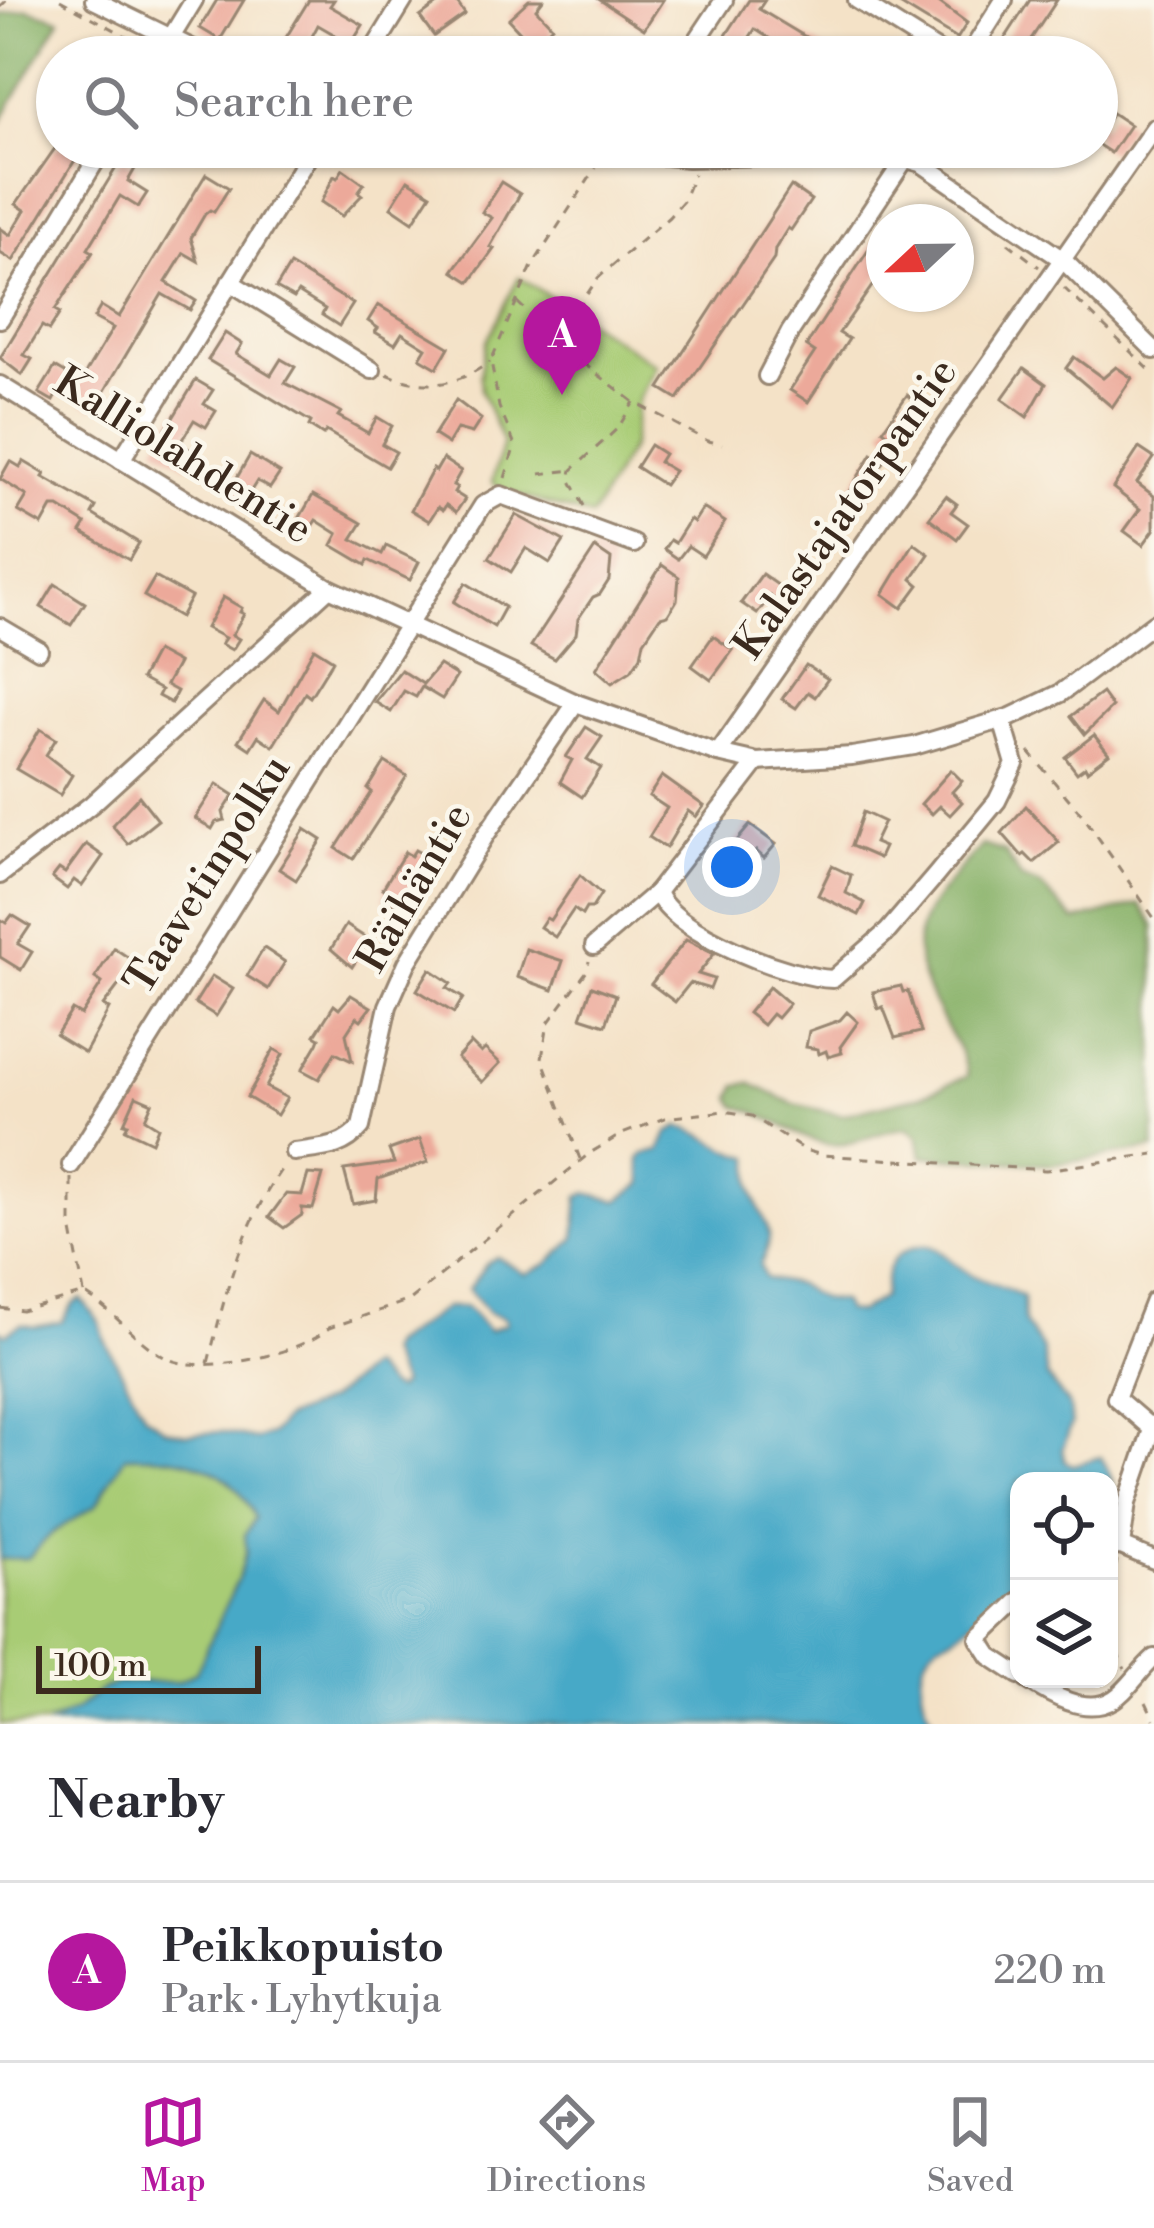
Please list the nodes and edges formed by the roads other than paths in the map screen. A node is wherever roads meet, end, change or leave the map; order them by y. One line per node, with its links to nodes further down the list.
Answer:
1 (94, 0): 7 (street)
2 (194, 0): 8 (street)
3 (404, 0): 9 (street)
4 (724, 0): 10 (street)
5 (857, 0): 11 (street)
6 (1004, 0): 12 (street)
7 (144, 36)
8 (172, 36)
9 (382, 36)
10 (700, 36)
11 (914, 36)
12 (981, 36)
13 (1154, 128): 18 (street, Kalastajatorpantie)
14 (91, 168): 20 (street)
15 (301, 168): 19 (street)
16 (899, 168): 23 (street)
17 (931, 168): 18 (street)
18 (1058, 268): 21 (street); 34 (street, Kalastajatorpantie)
19 (230, 282): 22 (street); 25 (street)
20 (0, 319)
21 (1154, 350)
22 (372, 370)
23 (767, 376)
24 (0, 385): 25 (street, Kalliolahdentie)
25 (121, 460): 27 (street, Kalliolahdentie)
26 (634, 544): 29 (street, Taavetinpolku)
27 (329, 588): 29 (street, Kalliolahdentie); 36 (street)
28 (1154, 623): 33 (street, Kalliolahdentie)
29 (407, 624): 32 (street, Kalliolahdentie); 40 (street, Taavetinpolku)
30 (0, 628): 31 (street)
31 (39, 650)
32 (576, 703): 34 (street, Kalliolahdentie); 39 (street, Räihäntie)
33 (1002, 720): 35 (street, Kalliolahdentie); 37 (street)
34 (718, 753): 35 (street, Kalliolahdentie)
35 (757, 762): 37 (street)
36 (0, 874)
37 (657, 892): 38 (street)
38 (594, 946)
39 (294, 1152)
40 (71, 1165)
41 (1154, 1301): 42 (street)
42 (1153, 1426): 43 (street)
43 (1118, 1536)
44 (1118, 1547): 45 (street)
45 (1154, 1560)
46 (1010, 1610): 48 (street)
47 (1154, 1658): 49 (street)
48 (1010, 1669)
49 (1044, 1688)

